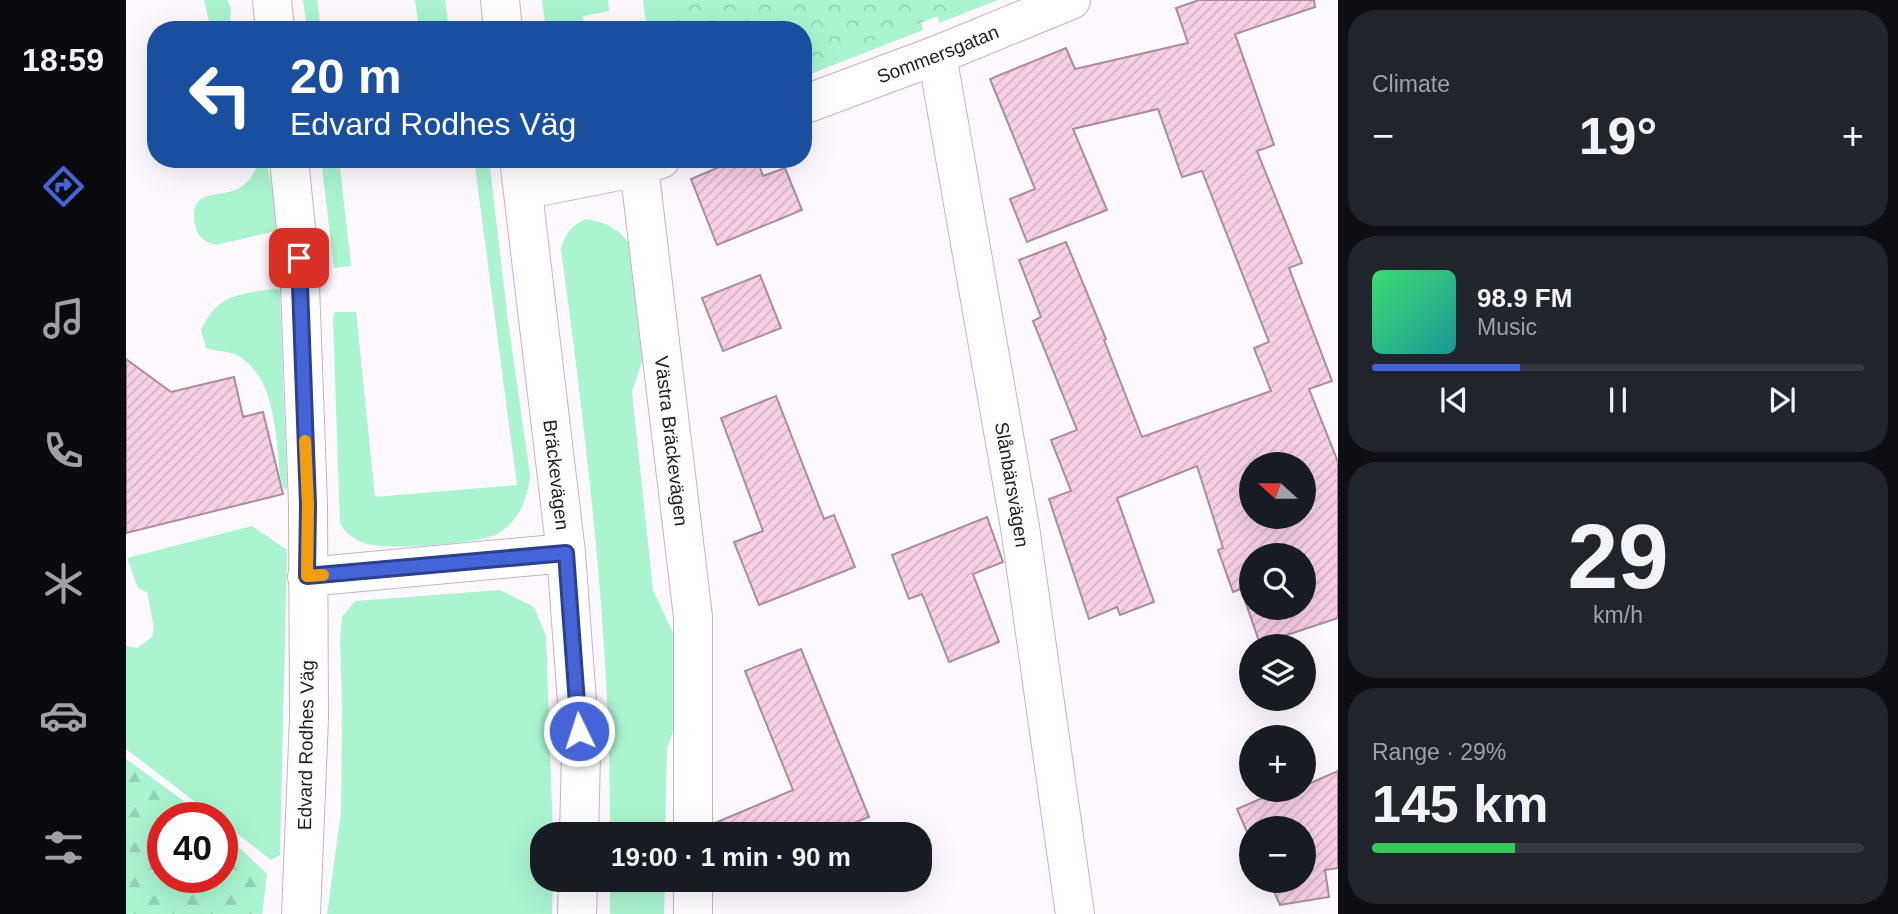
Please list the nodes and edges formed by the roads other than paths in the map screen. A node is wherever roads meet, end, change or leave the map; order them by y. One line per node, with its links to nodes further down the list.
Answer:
1 (272, 0): 4 (street)
2 (500, 0): 5 (street)
3 (1071, 0): 6 (street, Sommersgatan)
4 (274, 21)
5 (502, 21)
6 (937, 55): 7 (street, Sommersgatan); 21 (street, Slånbärsvägen)
7 (812, 102)
8 (290, 168): 13 (street, Edvard Rodhes Väg)
9 (596, 168): 11 (street, Västra Bräckevägen)
10 (650, 168): 15 (street, Västra Bräckevägen)
11 (521, 175): 12 (street, Bräckevägen)
12 (566, 553): 13 (street); 14 (street, Bräckevägen)
13 (307, 576): 18 (street, Edvard Rodhes Väg)
14 (579, 822)
15 (693, 822)
16 (578, 892): 19 (street)
17 (693, 892): 20 (street)
18 (302, 914)
19 (578, 914)
20 (692, 914)
21 (1075, 914)

